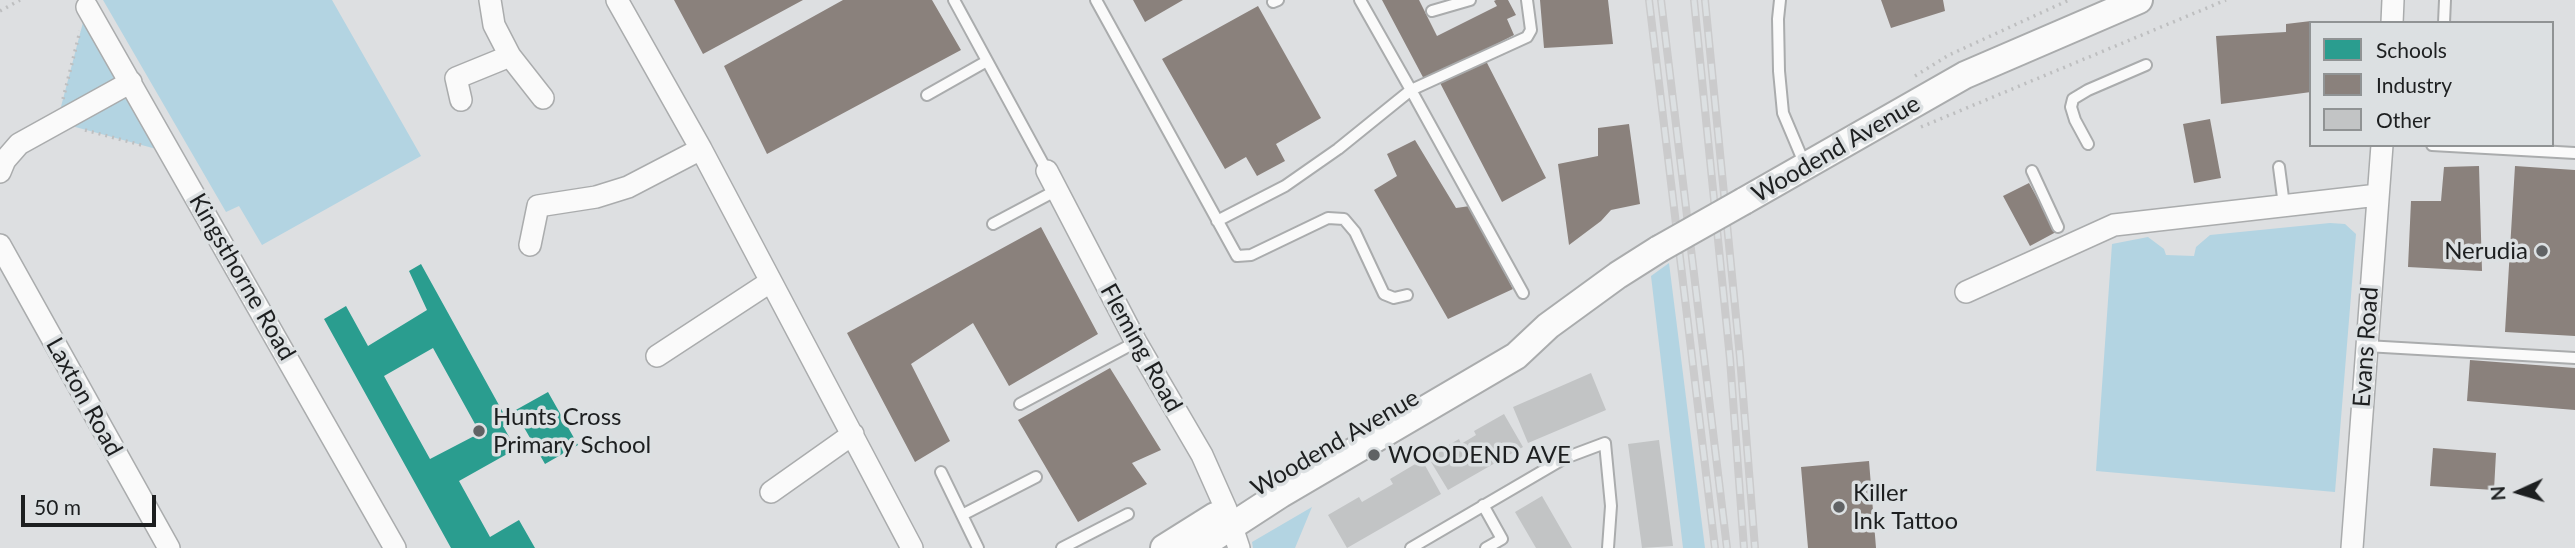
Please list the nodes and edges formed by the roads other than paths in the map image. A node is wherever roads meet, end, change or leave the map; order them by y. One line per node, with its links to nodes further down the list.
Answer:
1 (490, 0): 16 (street)
2 (617, 0): 27 (street)
3 (954, 0): 17 (lane)
4 (1096, 0): 36 (lane)
5 (1360, 0): 20 (lane)
6 (1470, 0): 13 (lane)
7 (1527, 0): 20 (lane)
8 (1780, 0): 29 (lane)
9 (2139, 0): 29 (street, Woodend Avenue)
10 (2393, 0): 14 (street)
11 (2445, 0): 15 (lane)
12 (87, 6): 19 (street, Kingsthorne Road)
13 (1432, 11)
14 (2392, 21)
15 (2444, 21)
16 (510, 56): 22 (street); 23 (street)
17 (987, 61): 21 (lane); 33 (lane)
18 (2146, 65): 24 (lane)
19 (131, 82): 32 (street); 59 (street, Kingsthorne Road)
20 (1410, 90): 36 (lane); 43 (lane)
21 (927, 94)
22 (542, 98)
23 (461, 100)
24 (2088, 145)
25 (2382, 147): 34 (street, Evans Road)
26 (2469, 147): 28 (lane)
27 (701, 149): 40 (street); 41 (street)
28 (2575, 153)
29 (1805, 165): 57 (street, Woodend Avenue, bridge)
30 (2279, 167): 35 (lane)
31 (2032, 171): 38 (lane)
32 (0, 172)
33 (1052, 181): 37 (lane); 45 (street, Fleming Road)
34 (2378, 195): 35 (street); 46 (street, Evans Road)
35 (2284, 205): 42 (street)
36 (1217, 221): 44 (lane)
37 (993, 224)
38 (2058, 227)
39 (0, 245): 58 (street, Laxton Road)
40 (530, 245)
41 (770, 282): 47 (street); 50 (street)
42 (1966, 292)
43 (1523, 293)
44 (1407, 295)
45 (1136, 342): 49 (lane); 57 (street, Fleming Road)
46 (2366, 346): 48 (lane); 68 (street, Evans Road)
47 (657, 356)
48 (2575, 358)
49 (1020, 404)
50 (853, 434): 53 (street); 60 (street)
51 (941, 472): 56 (lane)
52 (1036, 477): 56 (lane)
53 (771, 492)
54 (1483, 505): 65 (lane); 66 (lane); 67 (lane)
55 (1128, 514): 62 (lane)
56 (962, 515): 61 (lane)
57 (1232, 528): 63 (street, Woodend Avenue); 64 (street, Woodend Avenue)
58 (169, 548)
59 (395, 548)
60 (912, 548)
61 (978, 548)
62 (1062, 548)
63 (1164, 548)
64 (1198, 548)
65 (1410, 548)
66 (1486, 548)
67 (1608, 548)
68 (2352, 548)

